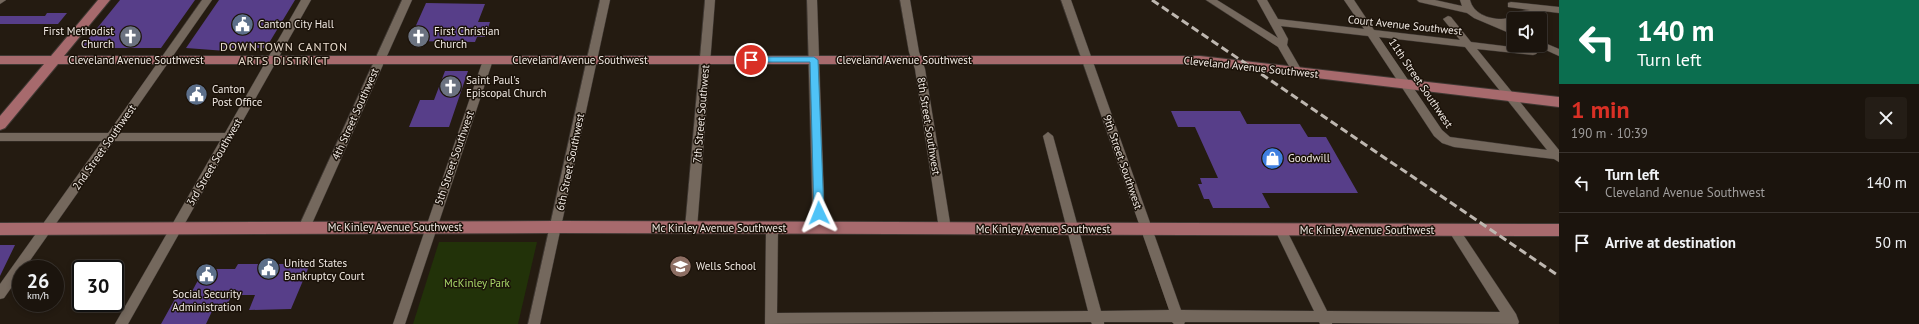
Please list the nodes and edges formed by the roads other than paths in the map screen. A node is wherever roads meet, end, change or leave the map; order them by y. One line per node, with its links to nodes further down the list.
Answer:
1 (104, 0): 35 (main road)
2 (207, 0): 36 (street, 2nd Street Southwest)
3 (306, 0): 37 (street, 3rd Street Southwest)
4 (407, 0): 38 (street, 4th Street Southwest)
5 (605, 0): 40 (street, 6th Street Southwest)
6 (710, 0): 41 (street, 7th Street Southwest)
7 (812, 0): 42 (street)
8 (905, 0): 43 (street, 8th Street Southwest)
9 (1066, 0): 44 (street, 9th Street Southwest)
10 (1211, 0): 29 (street)
11 (1262, 0): 24 (street)
12 (1349, 0): 27 (street, 11th Street Southwest)
13 (1422, 0): 19 (street)
14 (1441, 0): 15 (street)
15 (1457, 0)
16 (1465, 0): 19 (street)
17 (1507, 3): 18 (street); 20 (street)
18 (1558, 10): 21 (street)
19 (1471, 11): 23 (street)
20 (1512, 12)
21 (1547, 12)
22 (1448, 19): 28 (street)
23 (1490, 20): 25 (street); 26 (street)
24 (1275, 22): 27 (street, Court Avenue Southwest); 29 (street)
25 (1507, 22)
26 (1507, 28)
27 (1371, 33): 28 (street, Court Avenue Southwest); 46 (street, 11th Street Southwest)
28 (1468, 44): 32 (street, Court Avenue Southwest); 47 (street)
29 (1282, 45): 45 (street)
30 (1547, 45): 33 (street)
31 (1547, 48): 33 (street)
32 (1507, 49)
33 (1556, 52)
34 (0, 60): 35 (main road, Cleveland Avenue Southwest)
35 (54, 60): 36 (main road, Cleveland Avenue Southwest); 49 (main road)
36 (164, 60): 37 (main road, Cleveland Avenue Southwest); 53 (street, 2nd Street Southwest)
37 (272, 60): 38 (main road, Cleveland Avenue Southwest); 50 (street, 3rd Street Southwest)
38 (380, 60): 39 (main road, Cleveland Avenue Southwest); 58 (street, 4th Street Southwest)
39 (488, 60): 40 (main road, Cleveland Avenue Southwest); 59 (street, 5th Street Southwest)
40 (592, 60): 41 (main road, Cleveland Avenue Southwest); 55 (street, 6th Street Southwest)
41 (705, 60): 42 (main road, Cleveland Avenue Southwest); 60 (street, 7th Street Southwest)
42 (814, 60): 43 (main road, Cleveland Avenue Southwest); 62 (street)
43 (917, 60): 44 (main road, Cleveland Avenue Southwest); 64 (street, 8th Street Southwest)
44 (1087, 60): 45 (main road, Cleveland Avenue Southwest); 66 (street, 9th Street Southwest)
45 (1297, 72): 46 (main road, Cleveland Avenue Southwest)
46 (1406, 84): 47 (main road, Cleveland Avenue Southwest); 54 (street, 11th Street Southwest)
47 (1510, 96): 48 (main road, Cleveland Avenue Southwest); 54 (street)
48 (1559, 102)
49 (0, 125)
50 (228, 136): 53 (street); 57 (street, 3rd Street Southwest)
51 (1048, 136): 65 (street)
52 (0, 137): 53 (street)
53 (111, 137): 56 (street, 2nd Street Southwest)
54 (1558, 156)
55 (556, 227): 59 (main road, Mc Kinley Avenue Southwest); 60 (main road, Mc Kinley Avenue Southwest); 78 (street, 6th Street Southwest)
56 (47, 228): 57 (main road, Mc Kinley Avenue Southwest); 63 (main road, Mc Kinley Avenue Southwest); 70 (street, 2nd Street Southwest)
57 (176, 228): 58 (main road, Mc Kinley Avenue Southwest); 76 (street, 3rd Street Southwest)
58 (304, 228): 59 (main road, Mc Kinley Avenue Southwest)
59 (431, 228): 77 (street, 5th Street Southwest)
60 (691, 228): 61 (main road, Mc Kinley Avenue Southwest)
61 (772, 228): 62 (main road, Mc Kinley Avenue Southwest); 75 (street)
62 (819, 228): 64 (main road, Mc Kinley Avenue Southwest)
63 (0, 229)
64 (945, 229): 65 (main road, Mc Kinley Avenue Southwest)
65 (1073, 229): 66 (main road, Mc Kinley Avenue Southwest); 71 (street)
66 (1146, 229): 67 (main road, Mc Kinley Avenue Southwest); 72 (street, 9th Street Southwest)
67 (1281, 230): 68 (main road, Mc Kinley Avenue Southwest); 73 (street)
68 (1454, 230): 69 (main road, Mc Kinley Avenue Southwest); 74 (street)
69 (1559, 230)
70 (0, 294)
71 (1098, 320): 72 (street); 75 (street)
72 (1178, 320): 73 (street)
73 (1325, 321): 74 (street)
74 (1513, 321)
75 (771, 322)
76 (121, 324)
77 (399, 324)
78 (534, 324)

